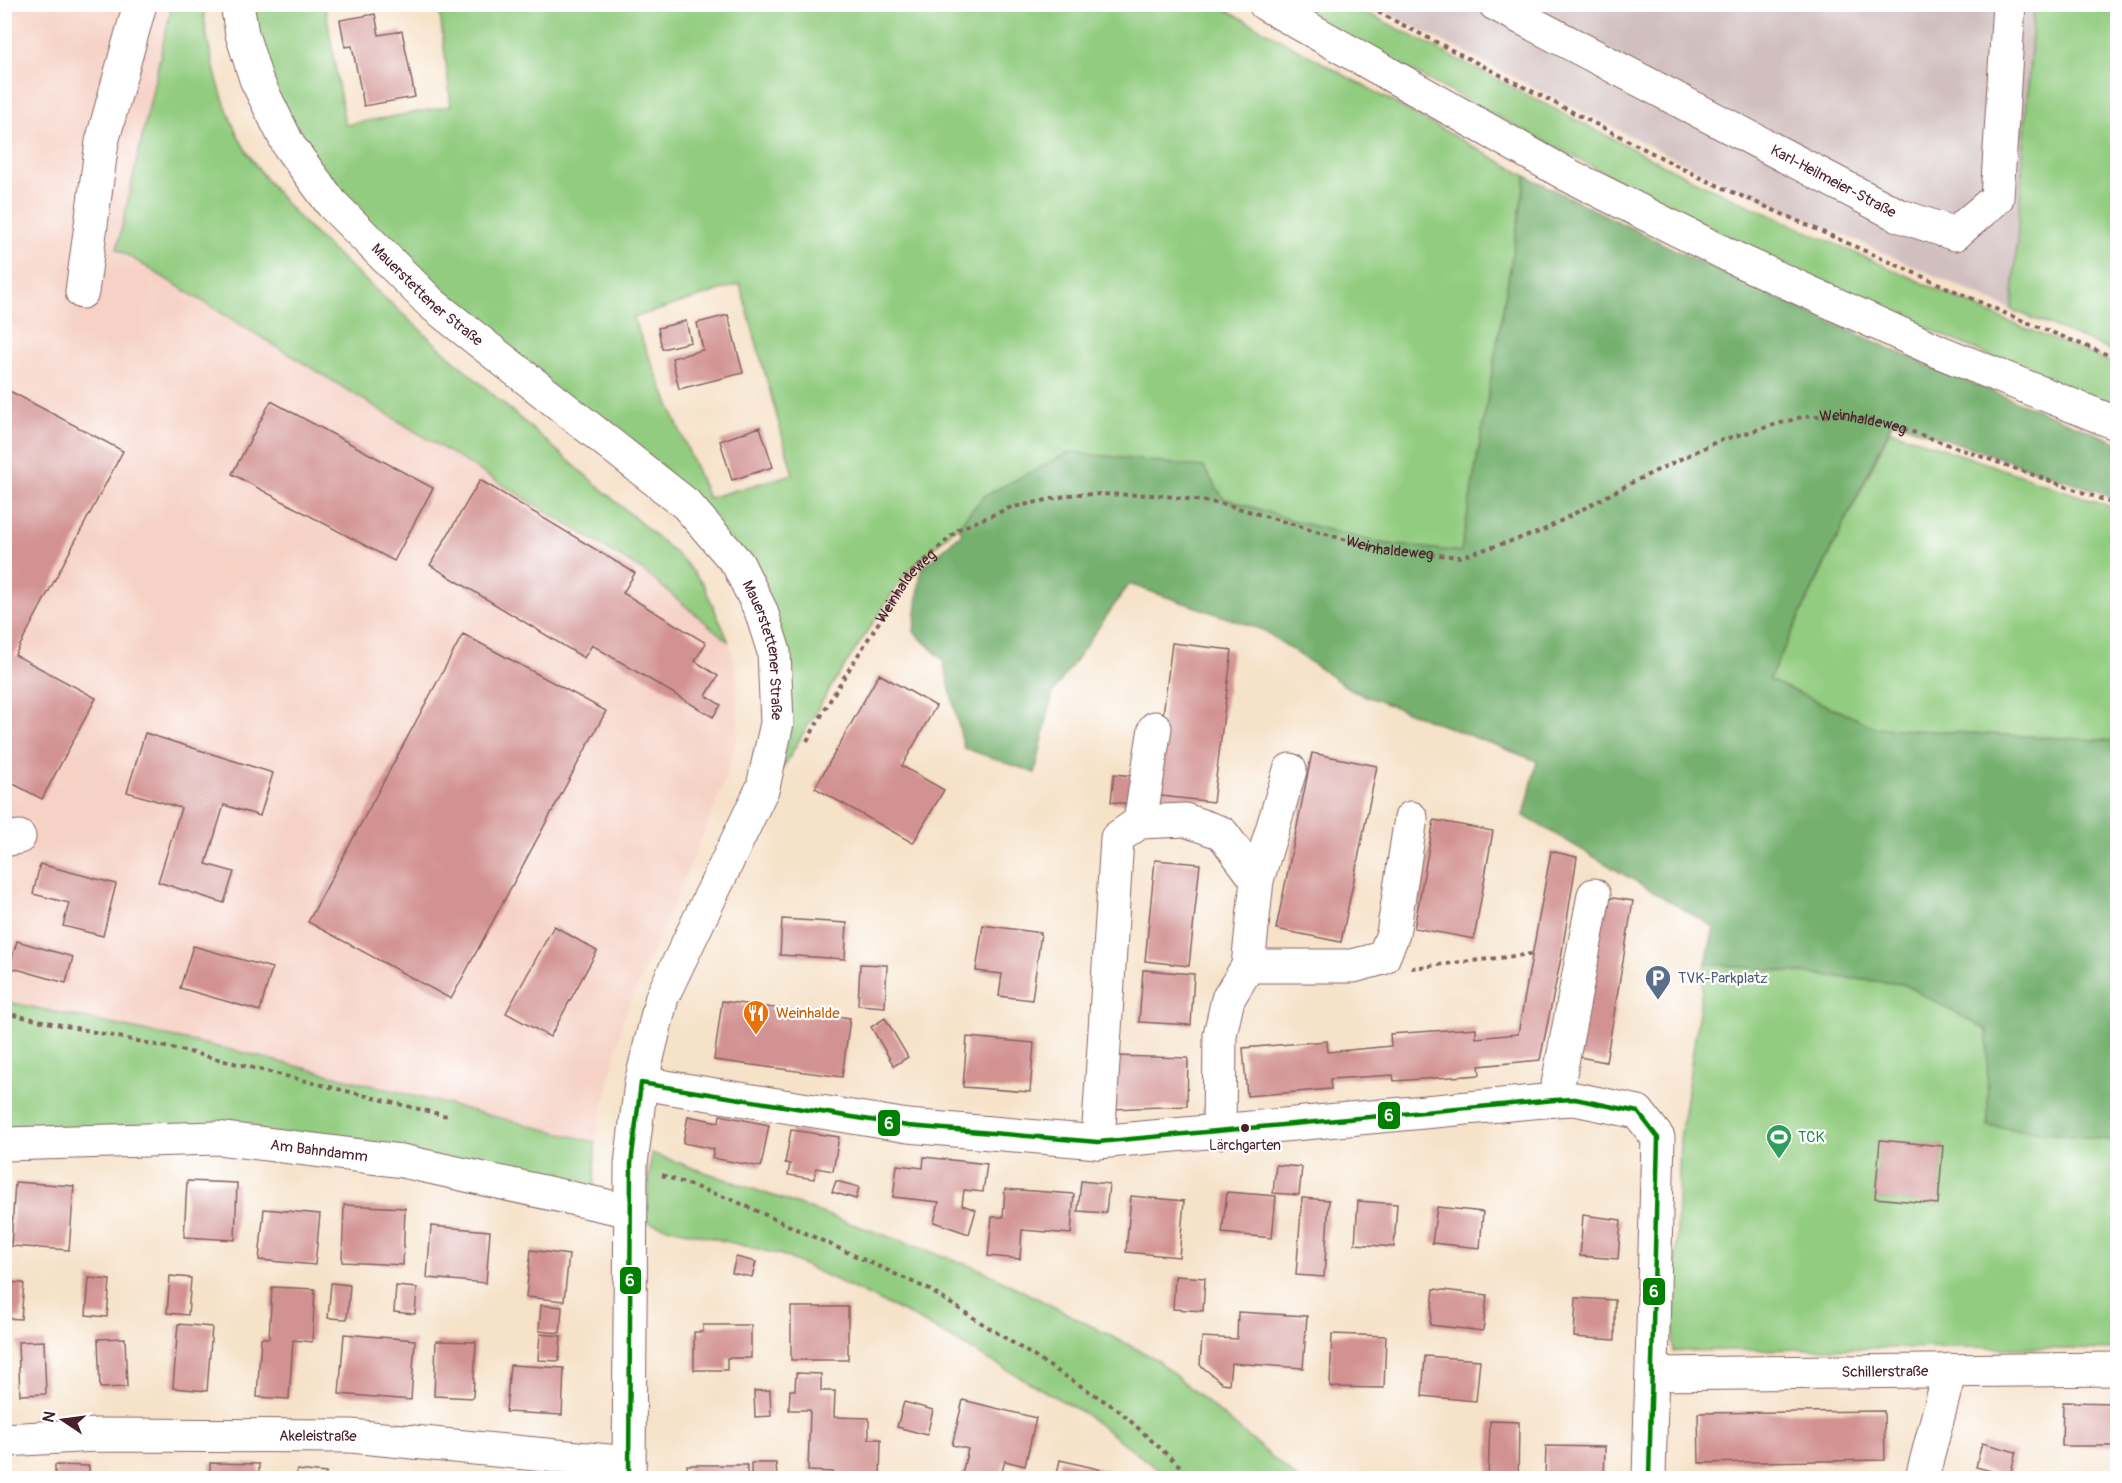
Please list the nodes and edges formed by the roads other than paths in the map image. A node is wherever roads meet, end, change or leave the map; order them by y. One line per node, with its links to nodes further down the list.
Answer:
1 (140, 4): 6 (street)
2 (237, 4): 15 (street, Mauerstettener Straße)
3 (1265, 4): 7 (street)
4 (1495, 4): 5 (street, Karl-Heilmeier-Straße)
5 (2009, 4)
6 (82, 292)
7 (2118, 424)
8 (1155, 728): 11 (street)
9 (1290, 770): 12 (street)
10 (1411, 818): 14 (street)
11 (1140, 822): 12 (street); 18 (street)
12 (1257, 880): 14 (street)
13 (1594, 895): 16 (street)
14 (1248, 966): 17 (street)
15 (641, 1083): 18 (street); 20 (street, Mauerstettener Straße)
16 (1555, 1100): 17 (street); 23 (street)
17 (1219, 1132): 18 (street)
18 (1098, 1142)
19 (4, 1144): 20 (street, Am Bahndamm)
20 (630, 1212): 25 (street, Mauerstettener Straße)
21 (2118, 1369): 22 (street, Schillerstraße)
22 (1950, 1370): 23 (street, Schillerstraße); 27 (street)
23 (1654, 1374): 26 (street)
24 (4, 1440): 25 (street, Akeleistraße)
25 (629, 1471)
26 (1649, 1479)
27 (1922, 1479)

